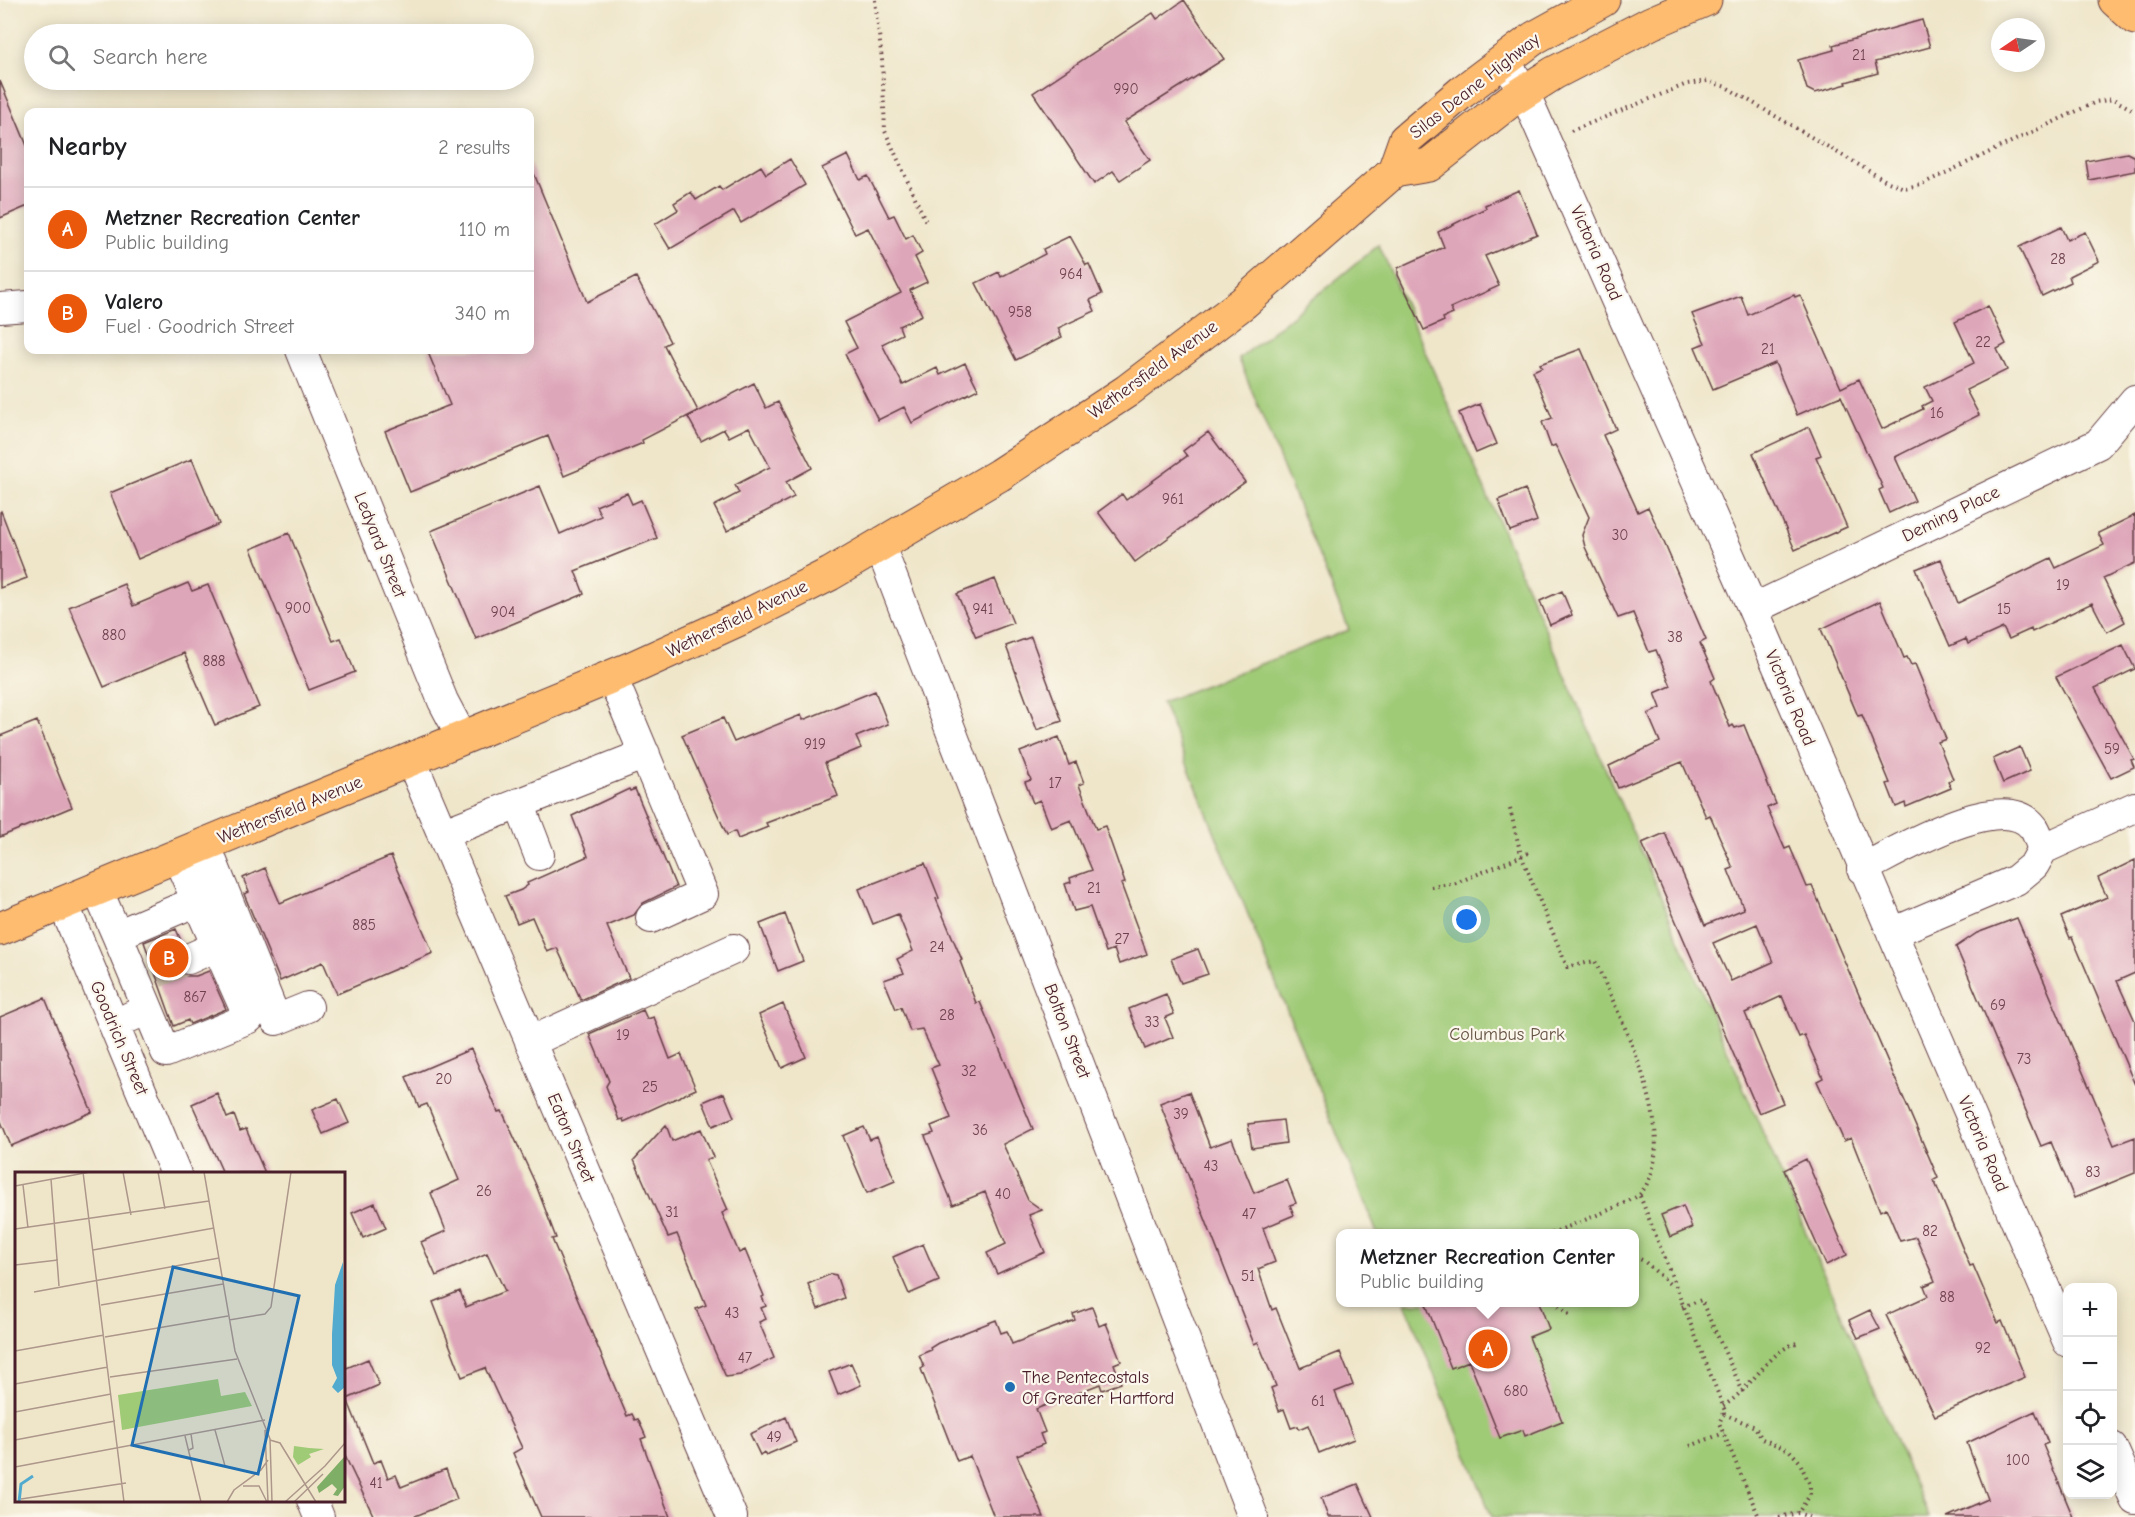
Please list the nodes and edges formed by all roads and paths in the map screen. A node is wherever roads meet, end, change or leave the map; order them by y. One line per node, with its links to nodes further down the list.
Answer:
1 (875, 0): 11 (path)
2 (1603, 0): 6 (main road, Silas Deane Highway)
3 (1705, 0): 7 (main road, Silas Deane Highway)
4 (2115, 0): 5 (main road)
5 (2135, 18)
6 (1504, 59): 7 (street, Victoria Road); 10 (main road, Silas Deane Highway)
7 (1524, 92): 10 (main road, Silas Deane Highway); 17 (street, Victoria Road)
8 (2135, 111): 9 (path)
9 (1571, 131)
10 (1394, 171): 16 (main road, Wethersfield Avenue)
11 (927, 224)
12 (24, 306): 13 (street)
13 (0, 308)
14 (303, 354): 19 (street, Ledyard Street)
15 (2135, 400): 17 (street, Deming Place)
16 (880, 546): 18 (main road, Wethersfield Avenue); 68 (street, Bolton Street)
17 (1753, 609): 31 (street, Victoria Road)
18 (612, 677): 19 (main road, Wethersfield Avenue); 20 (street)
19 (463, 738): 21 (main road, Wethersfield Avenue)
20 (645, 754): 22 (street); 36 (street)
21 (411, 760): 25 (street, Eaton Street); 27 (main road, Wethersfield Avenue)
22 (519, 803): 25 (street); 29 (street)
23 (2135, 807): 26 (street)
24 (1510, 809): 30 (path)
25 (442, 834): 46 (street, Eaton Street)
26 (2043, 849): 31 (street); 38 (street)
27 (191, 850): 33 (main road, Wethersfield Avenue); 34 (street); 43 (street)
28 (1531, 852): 30 (path)
29 (539, 855)
30 (1521, 855): 32 (path); 48 (path)
31 (1862, 869): 38 (street, Victoria Road)
32 (1431, 887)
33 (97, 889): 35 (main road, Wethersfield Avenue); 39 (street)
34 (197, 901): 39 (street); 40 (street)
35 (63, 903): 37 (main road, Wethersfield Avenue); 45 (street, Goodrich Street)
36 (651, 918)
37 (0, 929)
38 (1892, 933): 55 (street, Victoria Road)
39 (117, 935): 44 (street)
40 (217, 946): 42 (street); 44 (street)
41 (734, 949): 46 (street)
42 (188, 959)
43 (308, 1007)
44 (148, 1009): 45 (street)
45 (113, 1024): 47 (street, Goodrich Street)
46 (530, 1042): 67 (street, Eaton Street)
47 (176, 1172)
48 (1640, 1195): 49 (path); 51 (path)
49 (1559, 1229)
50 (1639, 1258): 51 (path)
51 (1675, 1289): 53 (path)
52 (1560, 1307): 54 (path)
53 (1682, 1307): 57 (path); 58 (path)
54 (1572, 1317)
55 (2065, 1337)
56 (1797, 1343): 57 (path)
57 (1743, 1392): 58 (path)
58 (1723, 1406): 59 (path)
59 (1724, 1414): 60 (path); 65 (path)
60 (1724, 1433): 61 (path); 69 (path)
61 (1690, 1446)
62 (2117, 1458): 63 (street)
63 (2135, 1499)
64 (313, 1502): 66 (street)
65 (1798, 1513): 70 (path); 71 (path)
66 (319, 1517)
67 (732, 1517)
68 (1254, 1517)
69 (1759, 1517)
70 (1779, 1517)
71 (1809, 1517)

